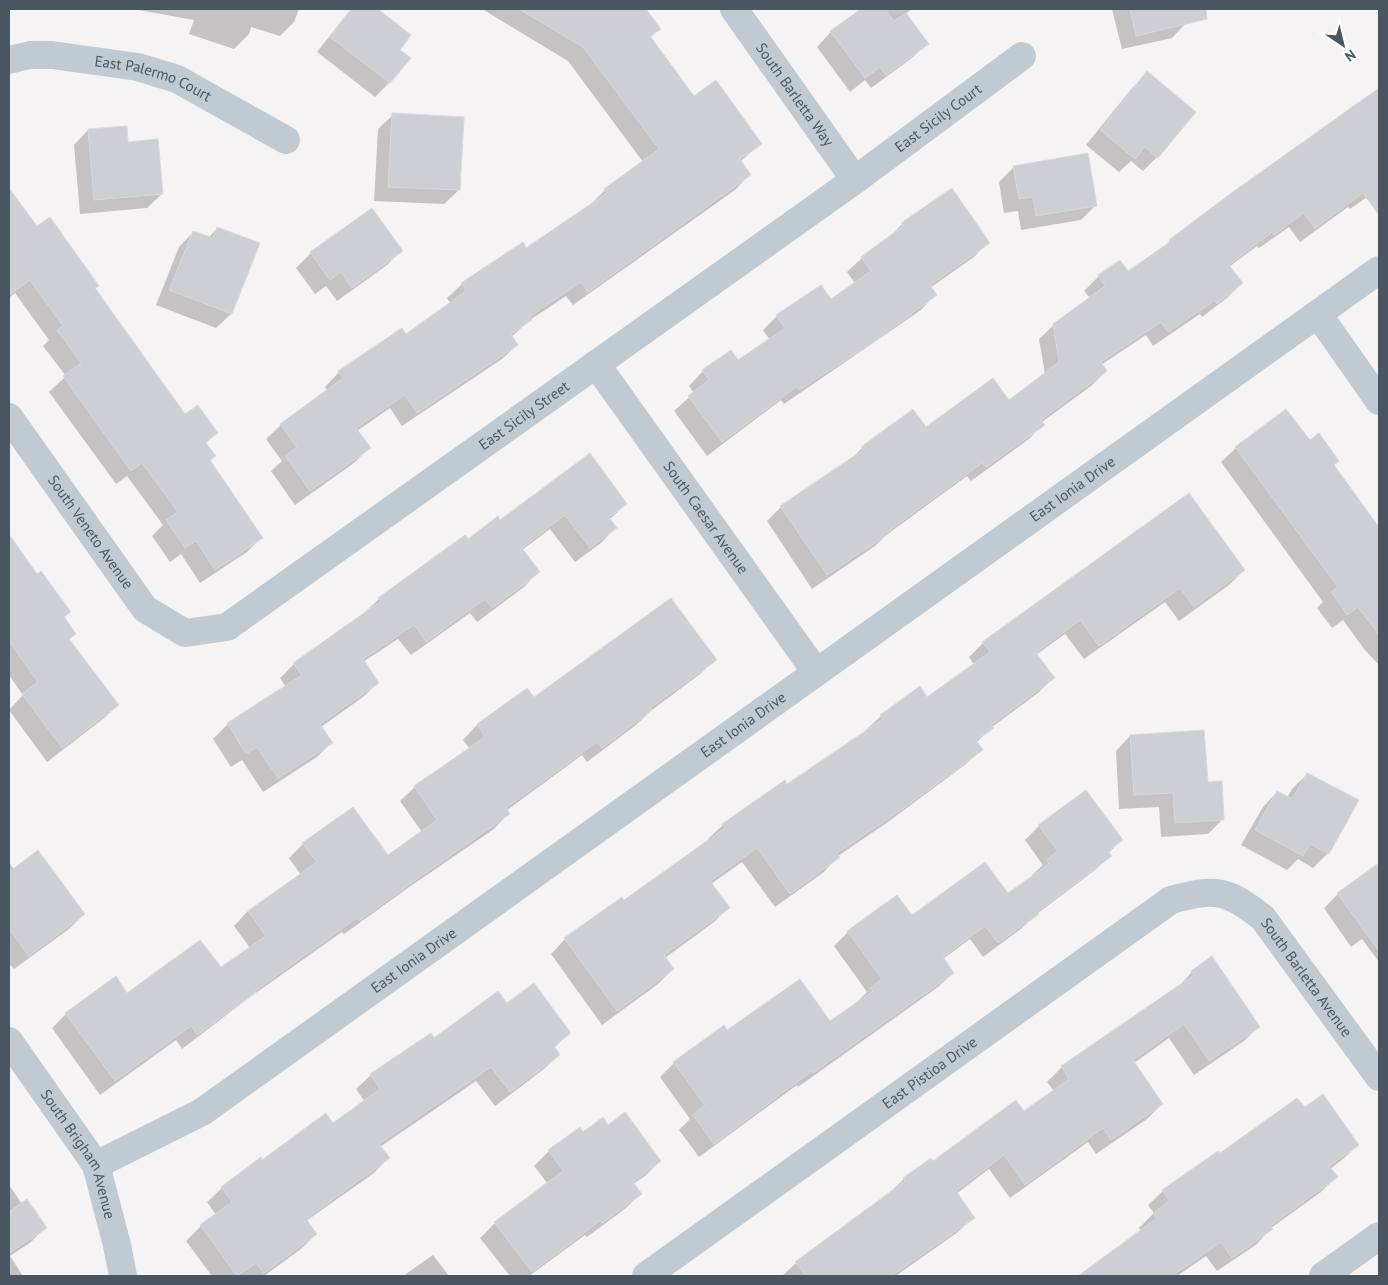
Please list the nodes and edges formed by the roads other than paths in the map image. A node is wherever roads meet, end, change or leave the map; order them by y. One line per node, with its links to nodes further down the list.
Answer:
1 (734, 9): 5 (street, South Barletta Way)
2 (1022, 56): 5 (street, East Sicily Court)
3 (9, 60): 4 (street, East Palermo Court)
4 (286, 140)
5 (855, 180): 8 (street, East Sicily Street)
6 (1379, 270): 7 (street, East Ionia Drive)
7 (1318, 314): 9 (street); 12 (street, East Ionia Drive)
8 (596, 364): 11 (street, East Sicily Street); 12 (street, South Caesar Avenue)
9 (1379, 401)
10 (9, 417): 11 (street, South Veneto Avenue)
11 (185, 633)
12 (816, 672): 17 (street, East Ionia Drive)
13 (1221, 892): 15 (street, South Barletta Avenue); 20 (street, East Pistioa Drive)
14 (9, 1041): 17 (street, South Brigham Avenue)
15 (1370, 1044): 16 (street, South Barletta Avenue)
16 (1379, 1077)
17 (96, 1165): 19 (street, South Brigham Avenue)
18 (1379, 1236): 21 (street)
19 (123, 1276)
20 (646, 1276)
21 (1323, 1276)

